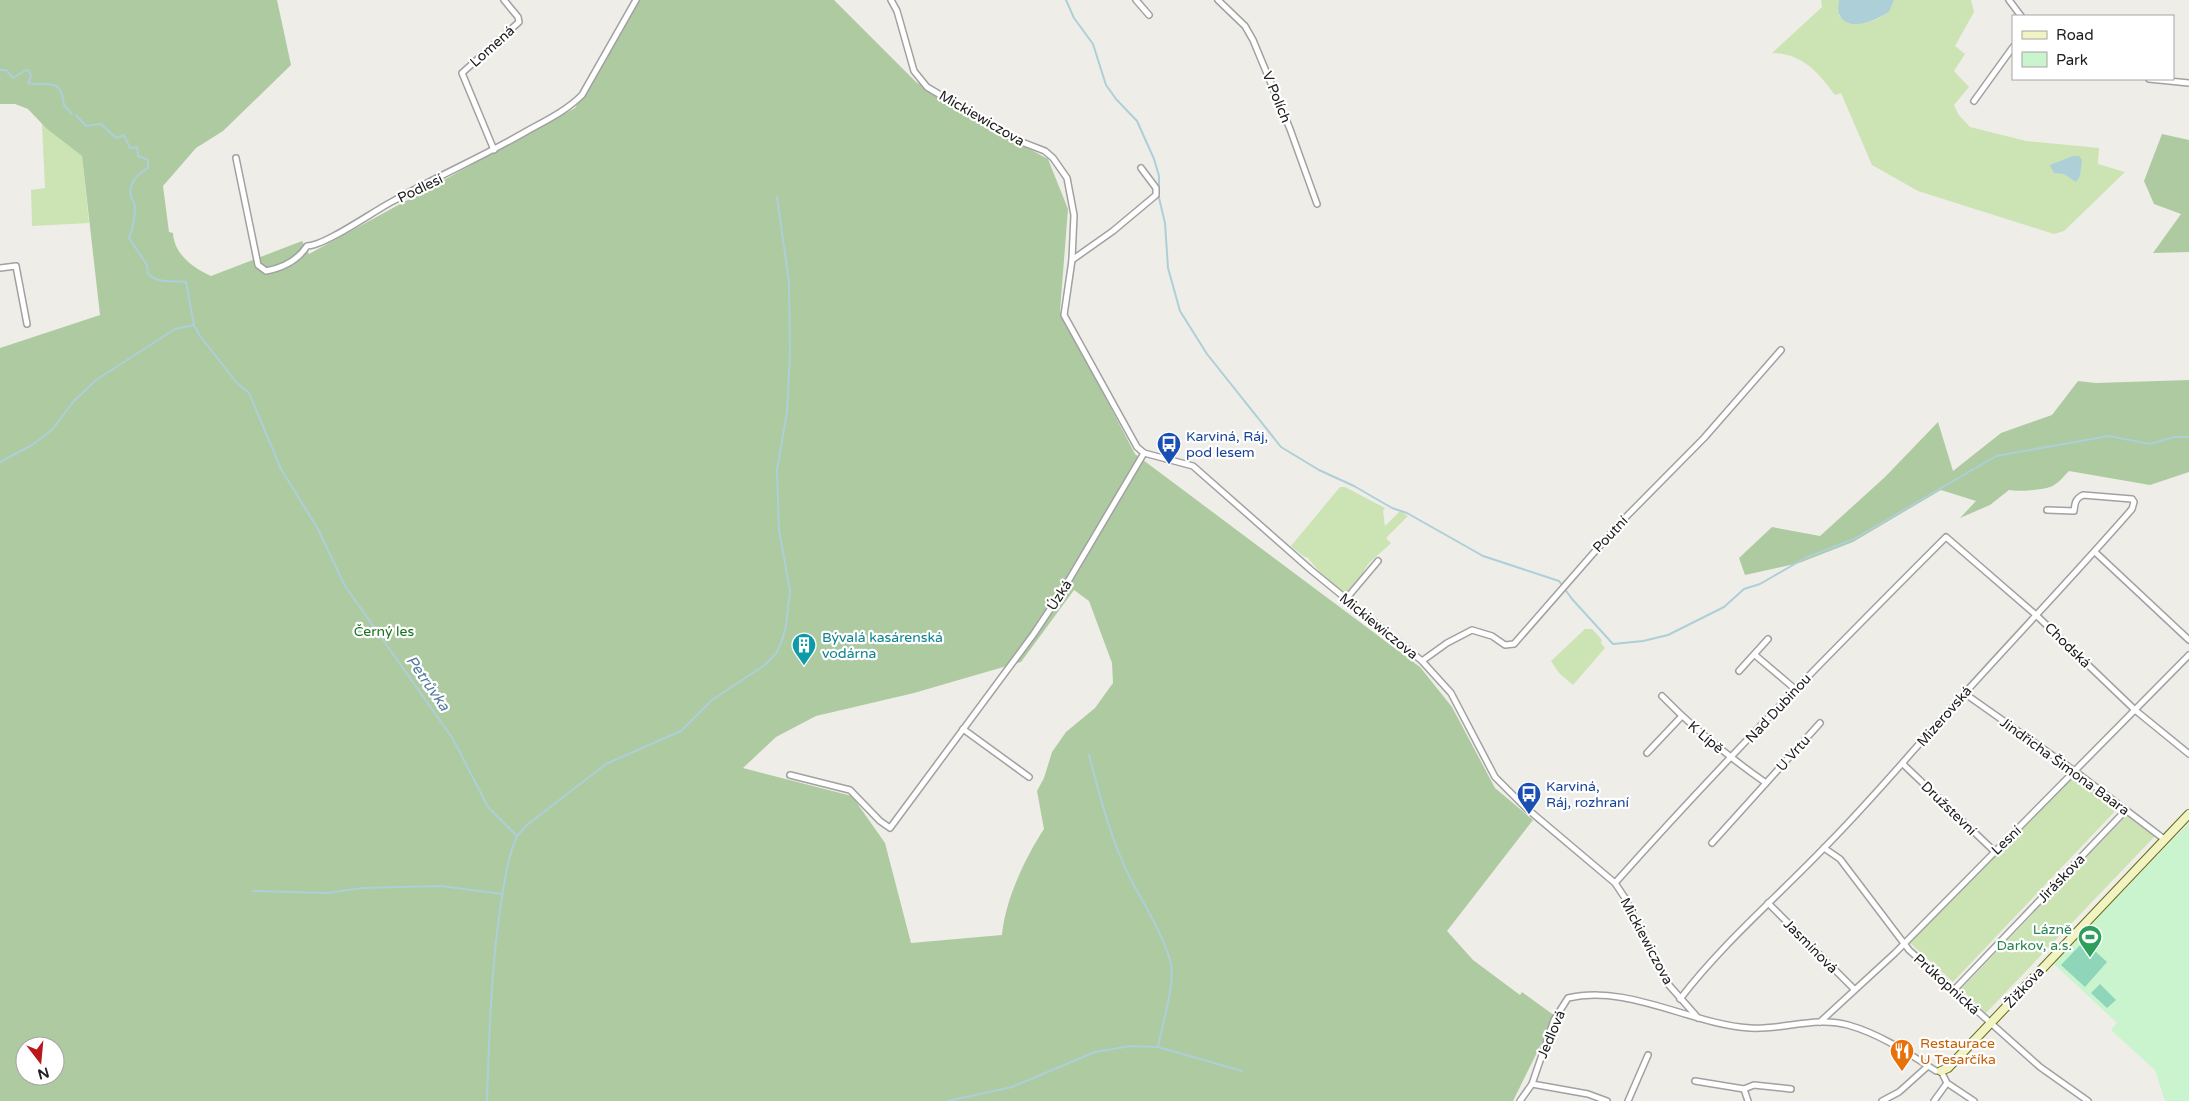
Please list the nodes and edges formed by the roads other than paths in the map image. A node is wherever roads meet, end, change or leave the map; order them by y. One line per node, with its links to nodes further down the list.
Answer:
1 (504, 0): 13 (street, Lomená)
2 (636, 0): 13 (street, Podlesí)
3 (891, 0): 17 (street, Mickiewiczova)
4 (1136, 0): 7 (street)
5 (1218, 0): 16 (street, V Polích)
6 (2009, 0): 8 (street)
7 (1149, 15)
8 (2020, 15)
9 (2012, 47): 12 (street)
10 (2156, 80): 11 (street)
11 (2189, 84)
12 (1974, 101)
13 (494, 150): 14 (street, Podlesí)
14 (236, 158)
15 (1141, 168): 17 (street)
16 (1317, 204)
17 (1072, 260): 21 (street, Mickiewiczova)
18 (0, 268): 19 (street)
19 (27, 324)
20 (1781, 350): 32 (street, Poutní)
21 (1144, 453): 26 (street, Mickiewiczova); 40 (street, Úzká)
22 (2048, 510): 24 (street, Mizerovská)
23 (1946, 537): 27 (street, Chodská); 34 (street, Nad Dubinou)
24 (2095, 552): 27 (street, Mizerovská); 29 (street)
25 (1378, 561): 26 (street)
26 (1346, 598): 32 (street, Mickiewiczova)
27 (2036, 615): 35 (street, Mizerovská); 37 (street, Chodská)
28 (1768, 639): 30 (street)
29 (2189, 640)
30 (1755, 655): 33 (street); 34 (street)
31 (2189, 655): 37 (street, Lesní)
32 (1422, 661): 55 (street, Mickiewiczova)
33 (1739, 671)
34 (1795, 689): 43 (street, Nad Dubinou)
35 (1964, 693): 44 (street, Mizerovská); 45 (street, Jindřicha Šimona Baara)
36 (1662, 696): 38 (street, K Lípě)
37 (2135, 710): 42 (street, Chodská); 45 (street, Lesní)
38 (1682, 716): 41 (street, K Lípě); 43 (street, K Lípě)
39 (1820, 723): 48 (street, U Vrtu)
40 (964, 729): 46 (street, Úzká); 47 (street)
41 (1647, 753)
42 (2189, 754)
43 (1731, 758): 48 (street, U Vrtu); 55 (street, Nad Dubinou)
44 (1903, 764): 53 (street, Mizerovská); 54 (street, Družstevní)
45 (2076, 772): 49 (street, Jindřicha Šimona Baara); 54 (street, Lesní)
46 (790, 775)
47 (1029, 777)
48 (1766, 783): 52 (street, U Vrtu)
49 (2126, 810): 51 (street, Jindřicha Šimona Baara); 59 (street, Jiráskova)
50 (2189, 814): 51 (street, Žižkova)
51 (2164, 840): 63 (street, Žižkova)
52 (1712, 843)
53 (1824, 848): 56 (street, Mizerovská); 57 (street, Průkopnická)
54 (1994, 852): 57 (street, Lesní)
55 (1615, 883): 60 (street, Mickiewiczova)
56 (1768, 903): 58 (street, Jasmínová); 60 (street, Mizerovská)
57 (1903, 944): 58 (street, Lesní); 59 (street, Průkopnická)
58 (1854, 989): 62 (street, Lesní)
59 (1954, 990): 63 (street, Průkopnická)
60 (1680, 999): 61 (street, Mickiewiczova)
61 (1698, 1018): 62 (street); 69 (street, Jedlová)
62 (1820, 1022): 65 (street)
63 (1990, 1022): 66 (street, Žižkova); 79 (street, Průkopnická)
64 (1648, 1055): 74 (street)
65 (1928, 1066): 66 (street); 76 (street)
66 (1941, 1071): 68 (street)
67 (1695, 1081): 70 (street)
68 (1947, 1083): 77 (street); 78 (street)
69 (1532, 1084): 72 (street, Jedlová); 73 (street)
70 (1744, 1089): 71 (street); 75 (street)
71 (1791, 1089)
72 (1520, 1101)
73 (1608, 1101)
74 (1628, 1101)
75 (1748, 1101)
76 (1882, 1101)
77 (1934, 1101)
78 (1974, 1101)
79 (2088, 1101)

